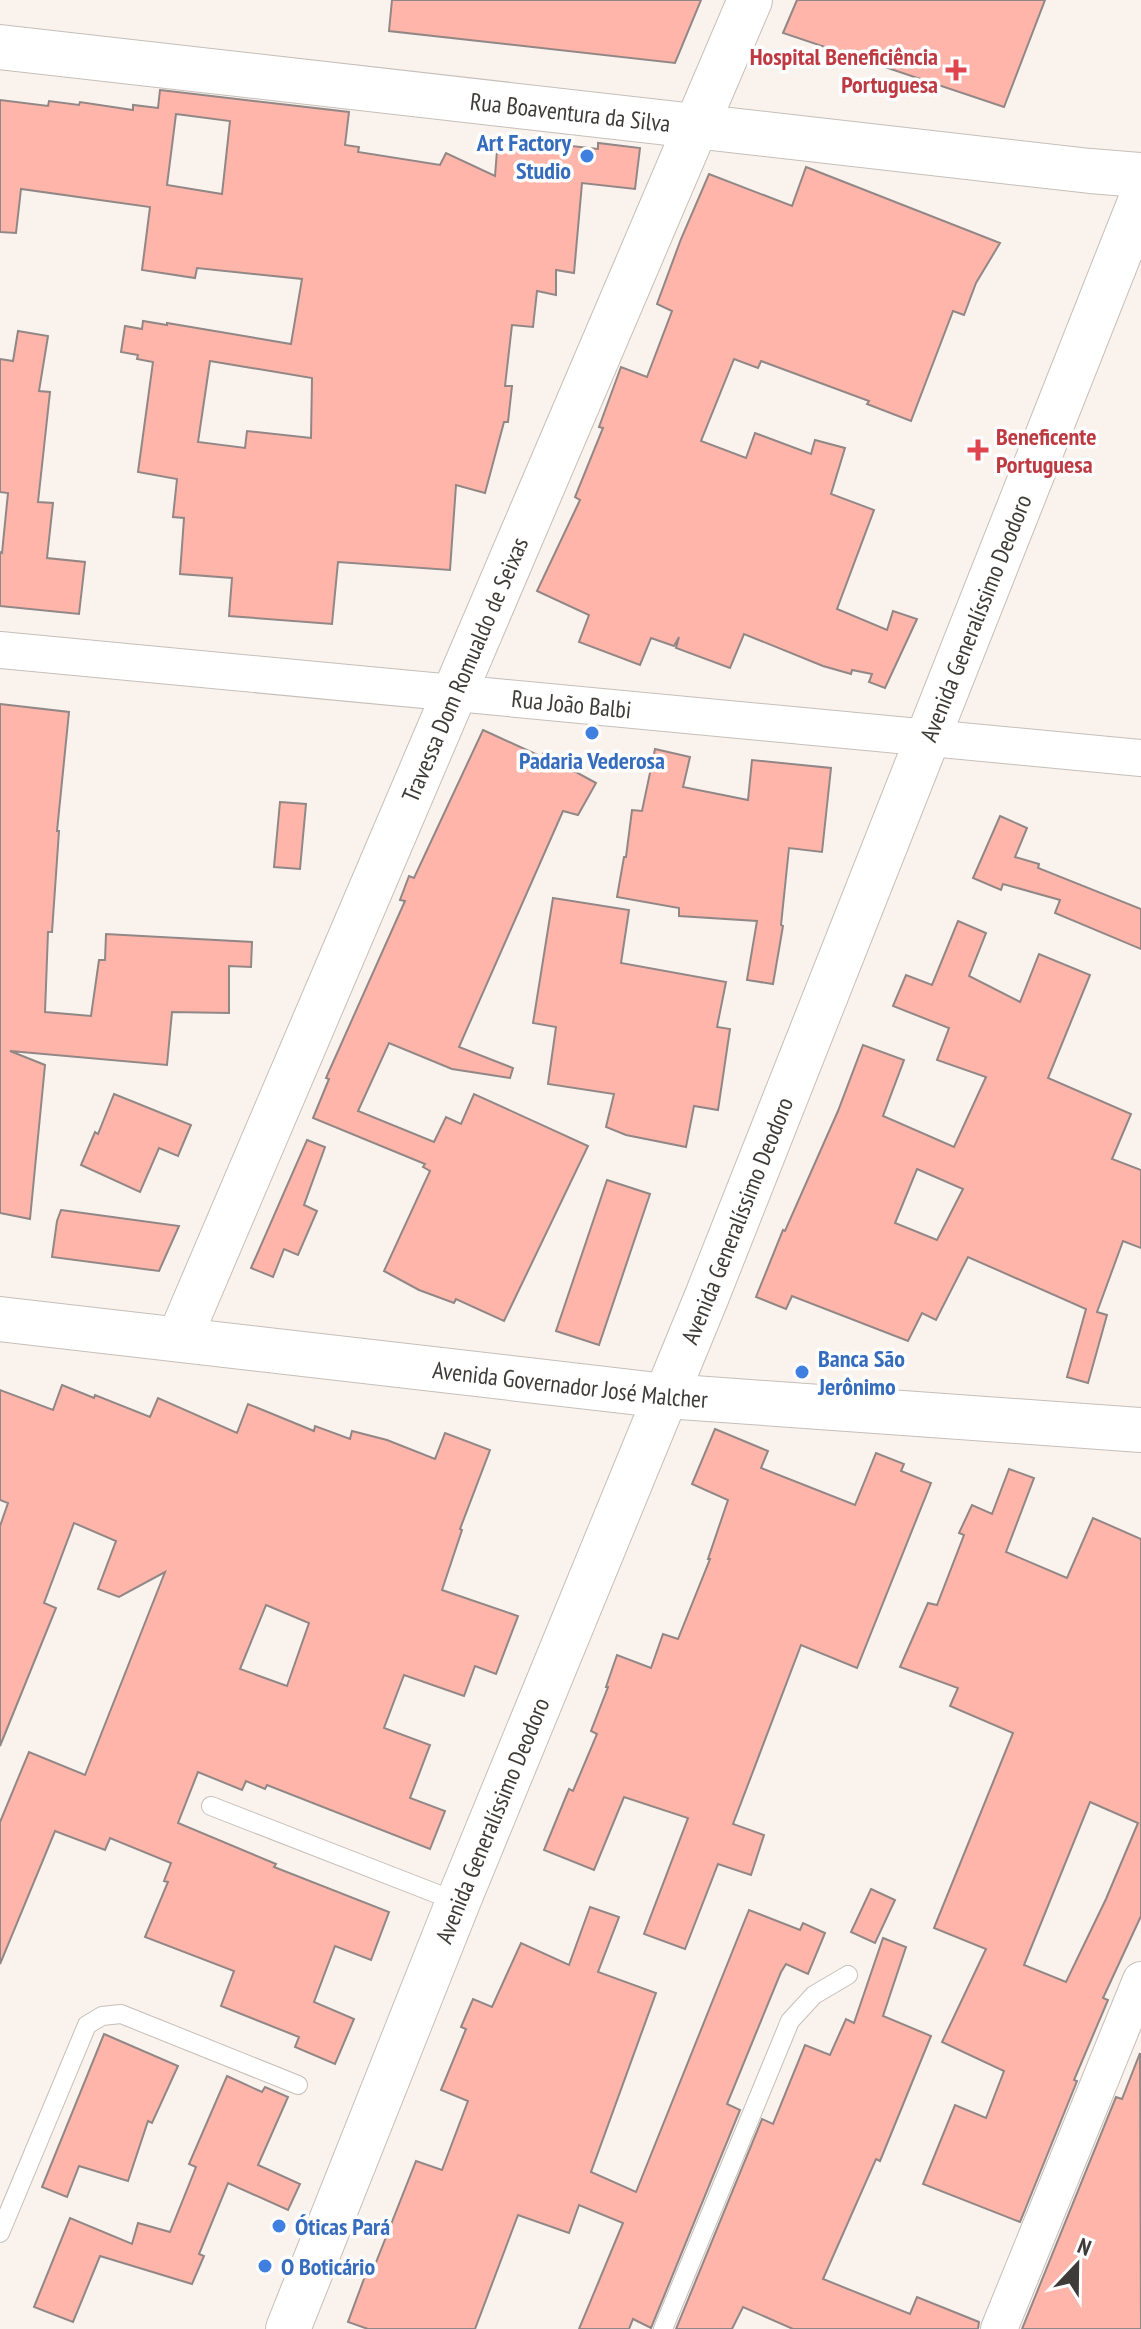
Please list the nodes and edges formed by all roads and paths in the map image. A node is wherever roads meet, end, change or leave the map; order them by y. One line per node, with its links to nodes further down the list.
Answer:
1 (750, 0): 3 (street, Travessa Dom Romualdo de Seixas)
2 (0, 47): 3 (street, Rua Boaventura da Silva)
3 (696, 127): 4 (street, Rua Boaventura da Silva); 7 (street, Travessa Dom Romualdo de Seixas)
4 (1141, 175)
5 (1141, 199): 8 (street, Avenida Generalíssimo Deodoro)
6 (0, 650): 7 (street, Rua João Balbi)
7 (454, 691): 8 (street, Rua João Balbi); 11 (street, Travessa Dom Romualdo de Seixas)
8 (928, 740): 9 (street, Rua João Balbi); 12 (street, Avenida Generalíssimo Deodoro)
9 (1141, 758)
10 (0, 1319): 11 (street, Avenida Governador José Malcher)
11 (179, 1339): 12 (street, Avenida Governador José Malcher)
12 (666, 1396): 13 (street, Avenida Governador José Malcher); 15 (street, Avenida Generalíssimo Deodoro)
13 (1141, 1430)
14 (211, 1806): 15 (lane)
15 (458, 1902): 20 (street, Avenida Generalíssimo Deodoro)
16 (848, 1975): 21 (lane)
17 (1141, 1980): 22 (street)
18 (298, 2085): 19 (lane)
19 (0, 2233)
20 (288, 2329)
21 (663, 2329)
22 (999, 2329)

